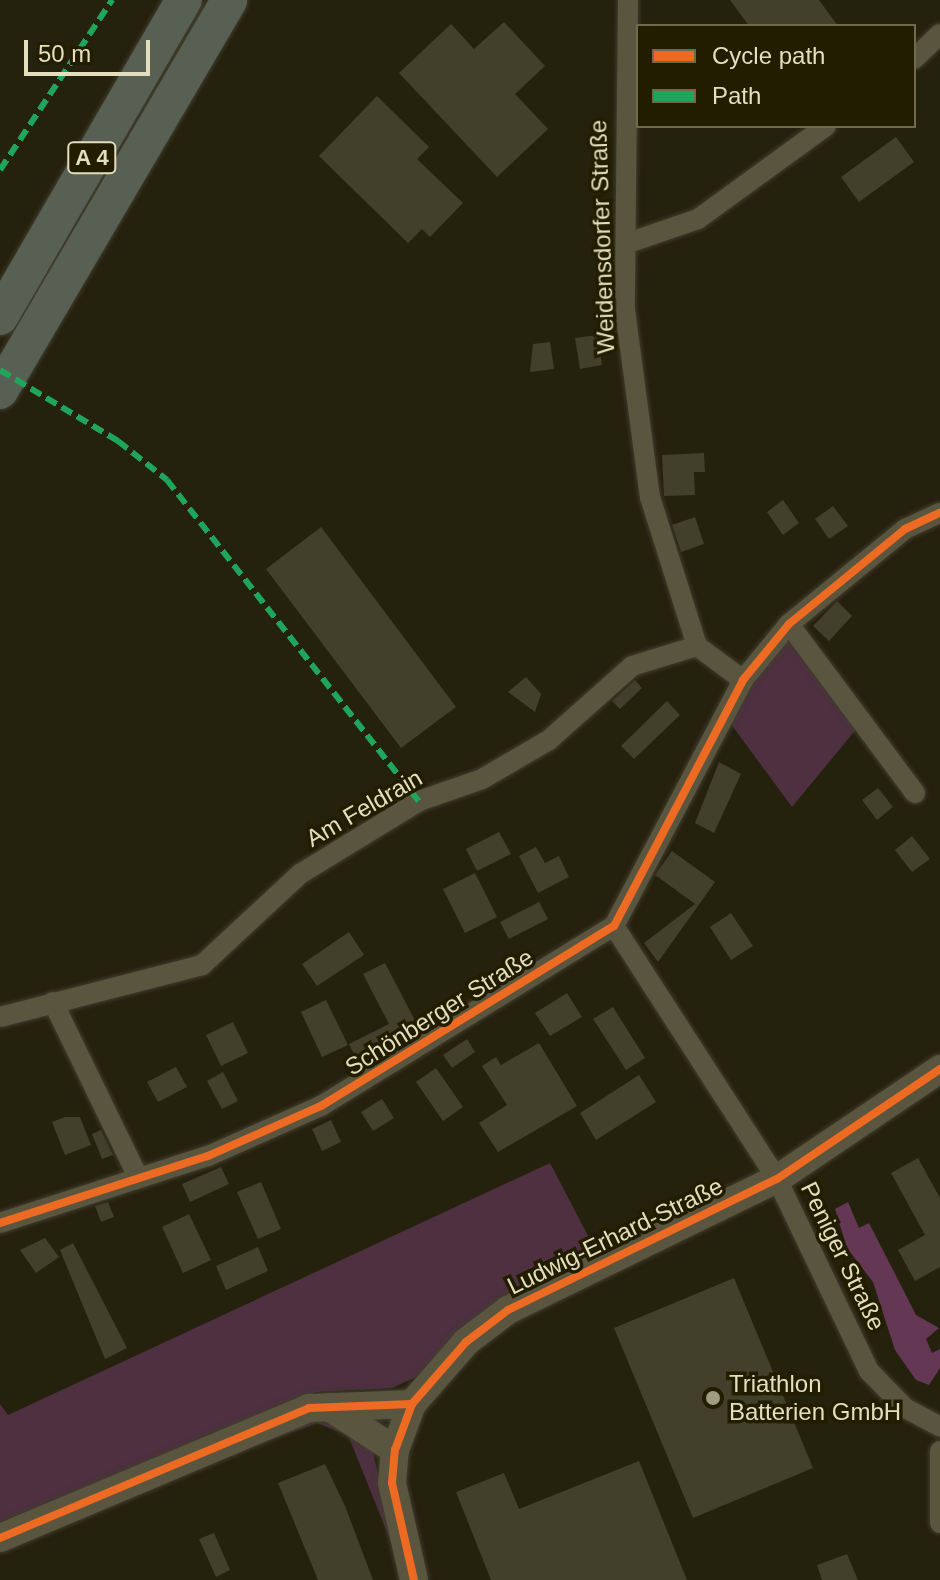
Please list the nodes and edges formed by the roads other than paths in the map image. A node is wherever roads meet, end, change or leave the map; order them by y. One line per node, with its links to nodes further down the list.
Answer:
1 (184, 0): 8 (highway, A 4)
2 (229, 0): 9 (highway, A 4)
3 (628, 0): 7 (street, Weidensdorfer Straße)
4 (940, 34): 5 (street)
5 (916, 57)
6 (823, 128): 7 (street)
7 (628, 243): 12 (street, Weidensdorfer Straße)
8 (0, 317)
9 (0, 391)
10 (940, 513): 11 (street)
11 (789, 624): 13 (street); 14 (street)
12 (697, 646): 13 (street); 16 (street, Am Feldrain)
13 (743, 680): 15 (street)
14 (915, 793)
15 (614, 926): 19 (street, Schönberger Straße); 20 (street, Peniger Straße)
16 (53, 1002): 17 (street, Am Feldrain); 19 (street)
17 (0, 1017)
18 (940, 1069): 20 (street, Ludwig-Erhard-Straße)
19 (138, 1177): 21 (street, Schönberger Straße)
20 (777, 1179): 22 (street, Ludwig-Erhard-Straße); 24 (street, Peniger Straße)
21 (0, 1223)
22 (412, 1404): 23 (street); 25 (street)
23 (328, 1407): 25 (street); 28 (street)
24 (940, 1427)
25 (395, 1450): 29 (street)
26 (940, 1451): 27 (street)
27 (940, 1523)
28 (0, 1538)
29 (414, 1580)

